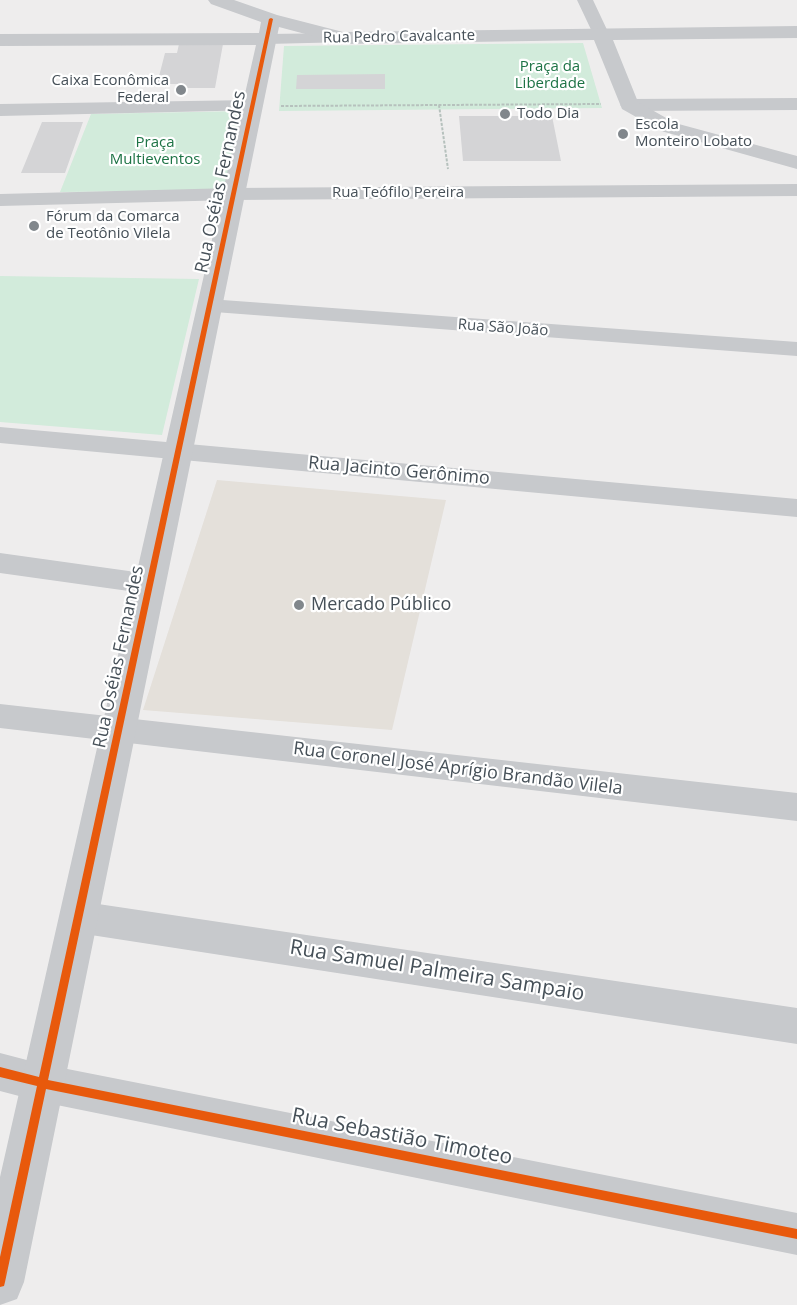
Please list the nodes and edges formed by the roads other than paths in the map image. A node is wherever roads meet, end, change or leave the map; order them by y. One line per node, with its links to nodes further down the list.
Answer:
1 (218, 0): 3 (street)
2 (585, 0): 5 (street)
3 (271, 19): 6 (street); 7 (street, Rua Oséias Fernandes)
4 (797, 32): 5 (street, Rua Pedro Cavalcante)
5 (601, 34): 6 (street, Rua Pedro Cavalcante); 10 (street)
6 (343, 38): 7 (street, Rua Pedro Cavalcante)
7 (267, 39): 8 (street, Rua Pedro Cavalcante); 11 (street, Rua Oséias Fernandes)
8 (0, 40)
9 (797, 104): 10 (street)
10 (629, 105): 13 (street)
11 (252, 106): 12 (street); 15 (street, Rua Oséias Fernandes)
12 (0, 110)
13 (797, 163)
14 (797, 190): 15 (street, Rua Teófilo Pereira)
15 (233, 194): 16 (street, Rua Teófilo Pereira); 17 (street, Rua Oséias Fernandes)
16 (0, 200)
17 (209, 306): 18 (street, Rua São João); 20 (street, Rua Oséias Fernandes)
18 (797, 349)
19 (0, 435): 20 (street, Rua Jacinto Gerônimo)
20 (178, 451): 21 (street, Rua Jacinto Gerônimo); 23 (street, Rua Oséias Fernandes)
21 (797, 508)
22 (0, 563): 23 (street)
23 (150, 584): 25 (street, Rua Oséias Fernandes)
24 (0, 716): 25 (street, Rua Coronel José Aprígio Brandão Vilela)
25 (119, 730): 26 (street, Rua Coronel José Aprígio Brandão Vilela); 27 (street, Rua Oséias Fernandes)
26 (797, 807)
27 (78, 917): 28 (street, Rua Samuel Palmeira Sampaio); 30 (street, Rua Oséias Fernandes)
28 (797, 1026)
29 (0, 1072): 30 (street, Rua Sebastião Timoteo)
30 (42, 1083): 31 (street, Rua Sebastião Timoteo); 32 (street, Rua Oséias Fernandes)
31 (797, 1234)
32 (0, 1282)

